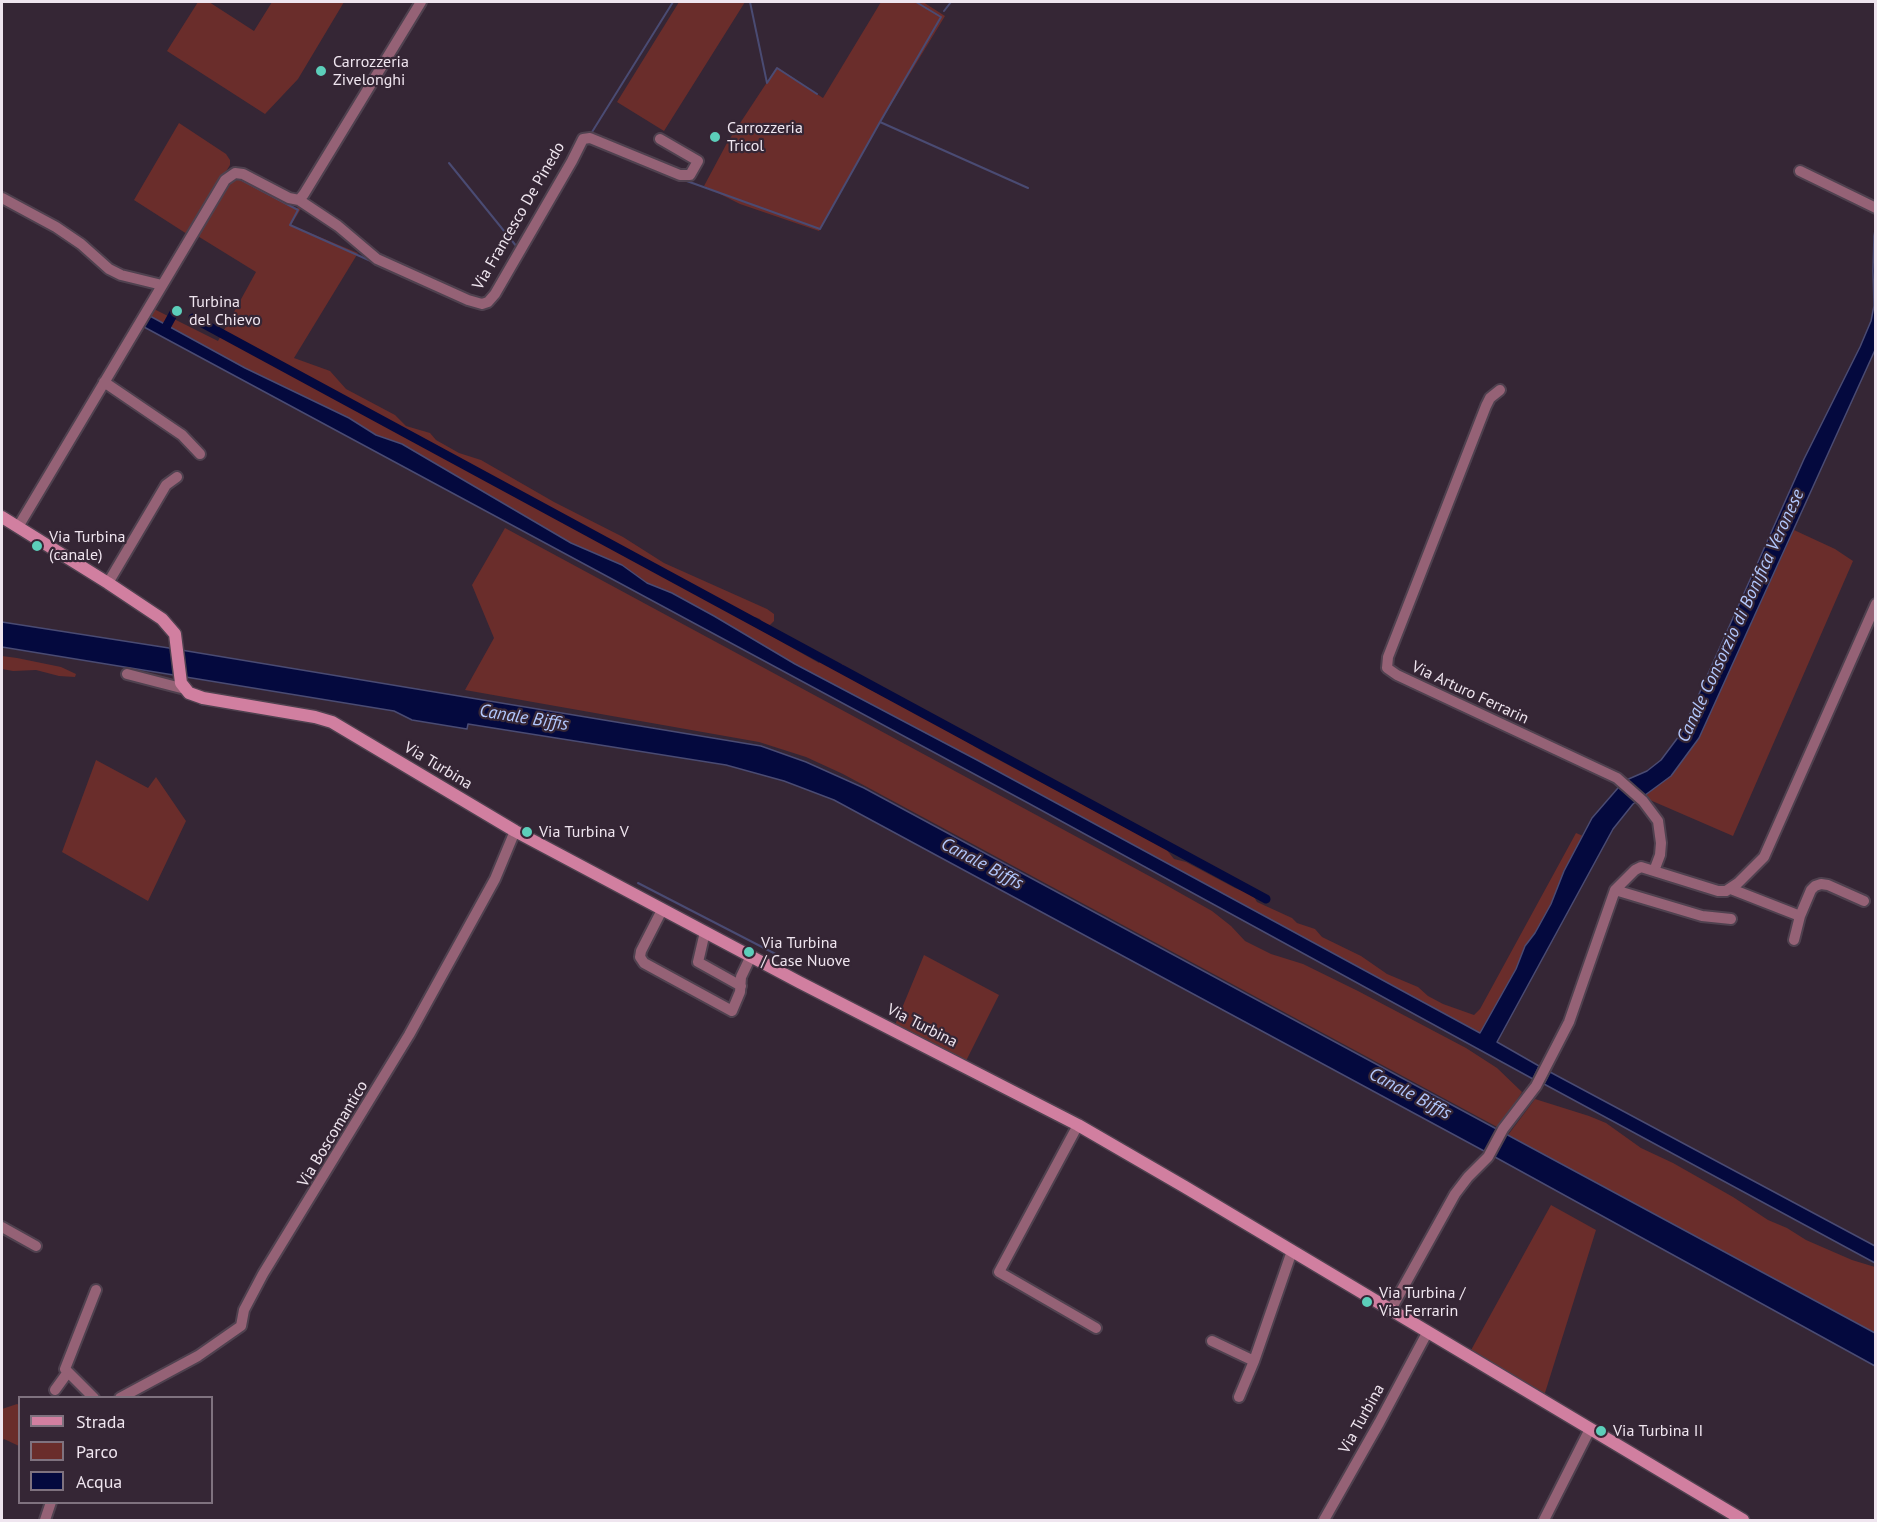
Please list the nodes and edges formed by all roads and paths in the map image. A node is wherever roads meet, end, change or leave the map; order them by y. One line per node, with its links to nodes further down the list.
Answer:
1 (421, 2): 5 (street)
2 (660, 140): 5 (street, Via Francesco De Pinedo)
3 (1800, 171): 6 (street)
4 (2, 198): 7 (street)
5 (299, 200): 7 (street, Via Francesco De Pinedo)
6 (1875, 208)
7 (162, 285): 8 (street, Via Francesco De Pinedo)
8 (104, 382): 10 (street); 13 (street, Via Francesco De Pinedo)
9 (1500, 390): 19 (street, Via Arturo Ferrarin)
10 (200, 454)
11 (177, 477): 14 (street)
12 (2, 517): 13 (street)
13 (18, 527): 14 (street)
14 (108, 583): 17 (street)
15 (1875, 604): 20 (street)
16 (127, 674): 17 (street, Via Turbina)
17 (183, 686): 18 (street, Via Turbina)
18 (515, 831): 23 (street, Via Turbina); 43 (street, Via Boscomantico)
19 (1654, 871): 20 (street); 21 (street)
20 (1731, 889): 24 (street)
21 (1615, 890): 25 (street); 35 (street)
22 (1864, 901): 24 (street)
23 (662, 910): 26 (street, Via Turbina); 29 (street)
24 (1800, 915): 27 (street)
25 (1731, 919)
26 (705, 932): 28 (street, Via Turbina); 29 (street)
27 (1794, 940)
28 (751, 956): 29 (street); 30 (street, Via Turbina)
29 (741, 986)
30 (1078, 1125): 33 (street, Via Turbina); 36 (street)
31 (2, 1227): 32 (street)
32 (36, 1246)
33 (1292, 1251): 35 (street, Via Turbina); 39 (street)
34 (96, 1290): 40 (street)
35 (1390, 1311): 37 (street, Via Turbina)
36 (1096, 1328)
37 (1427, 1333): 45 (street, Via Turbina); 48 (street, Via Turbina)
38 (1212, 1341): 39 (street)
39 (1254, 1360): 44 (street)
40 (68, 1372): 41 (street); 42 (street)
41 (55, 1390)
42 (92, 1396)
43 (124, 1396)
44 (1239, 1396)
45 (1590, 1429): 49 (street); 50 (street, Via Turbina)
46 (51, 1504): 47 (street)
47 (45, 1521)
48 (1324, 1521)
49 (1544, 1521)
50 (1743, 1521)

